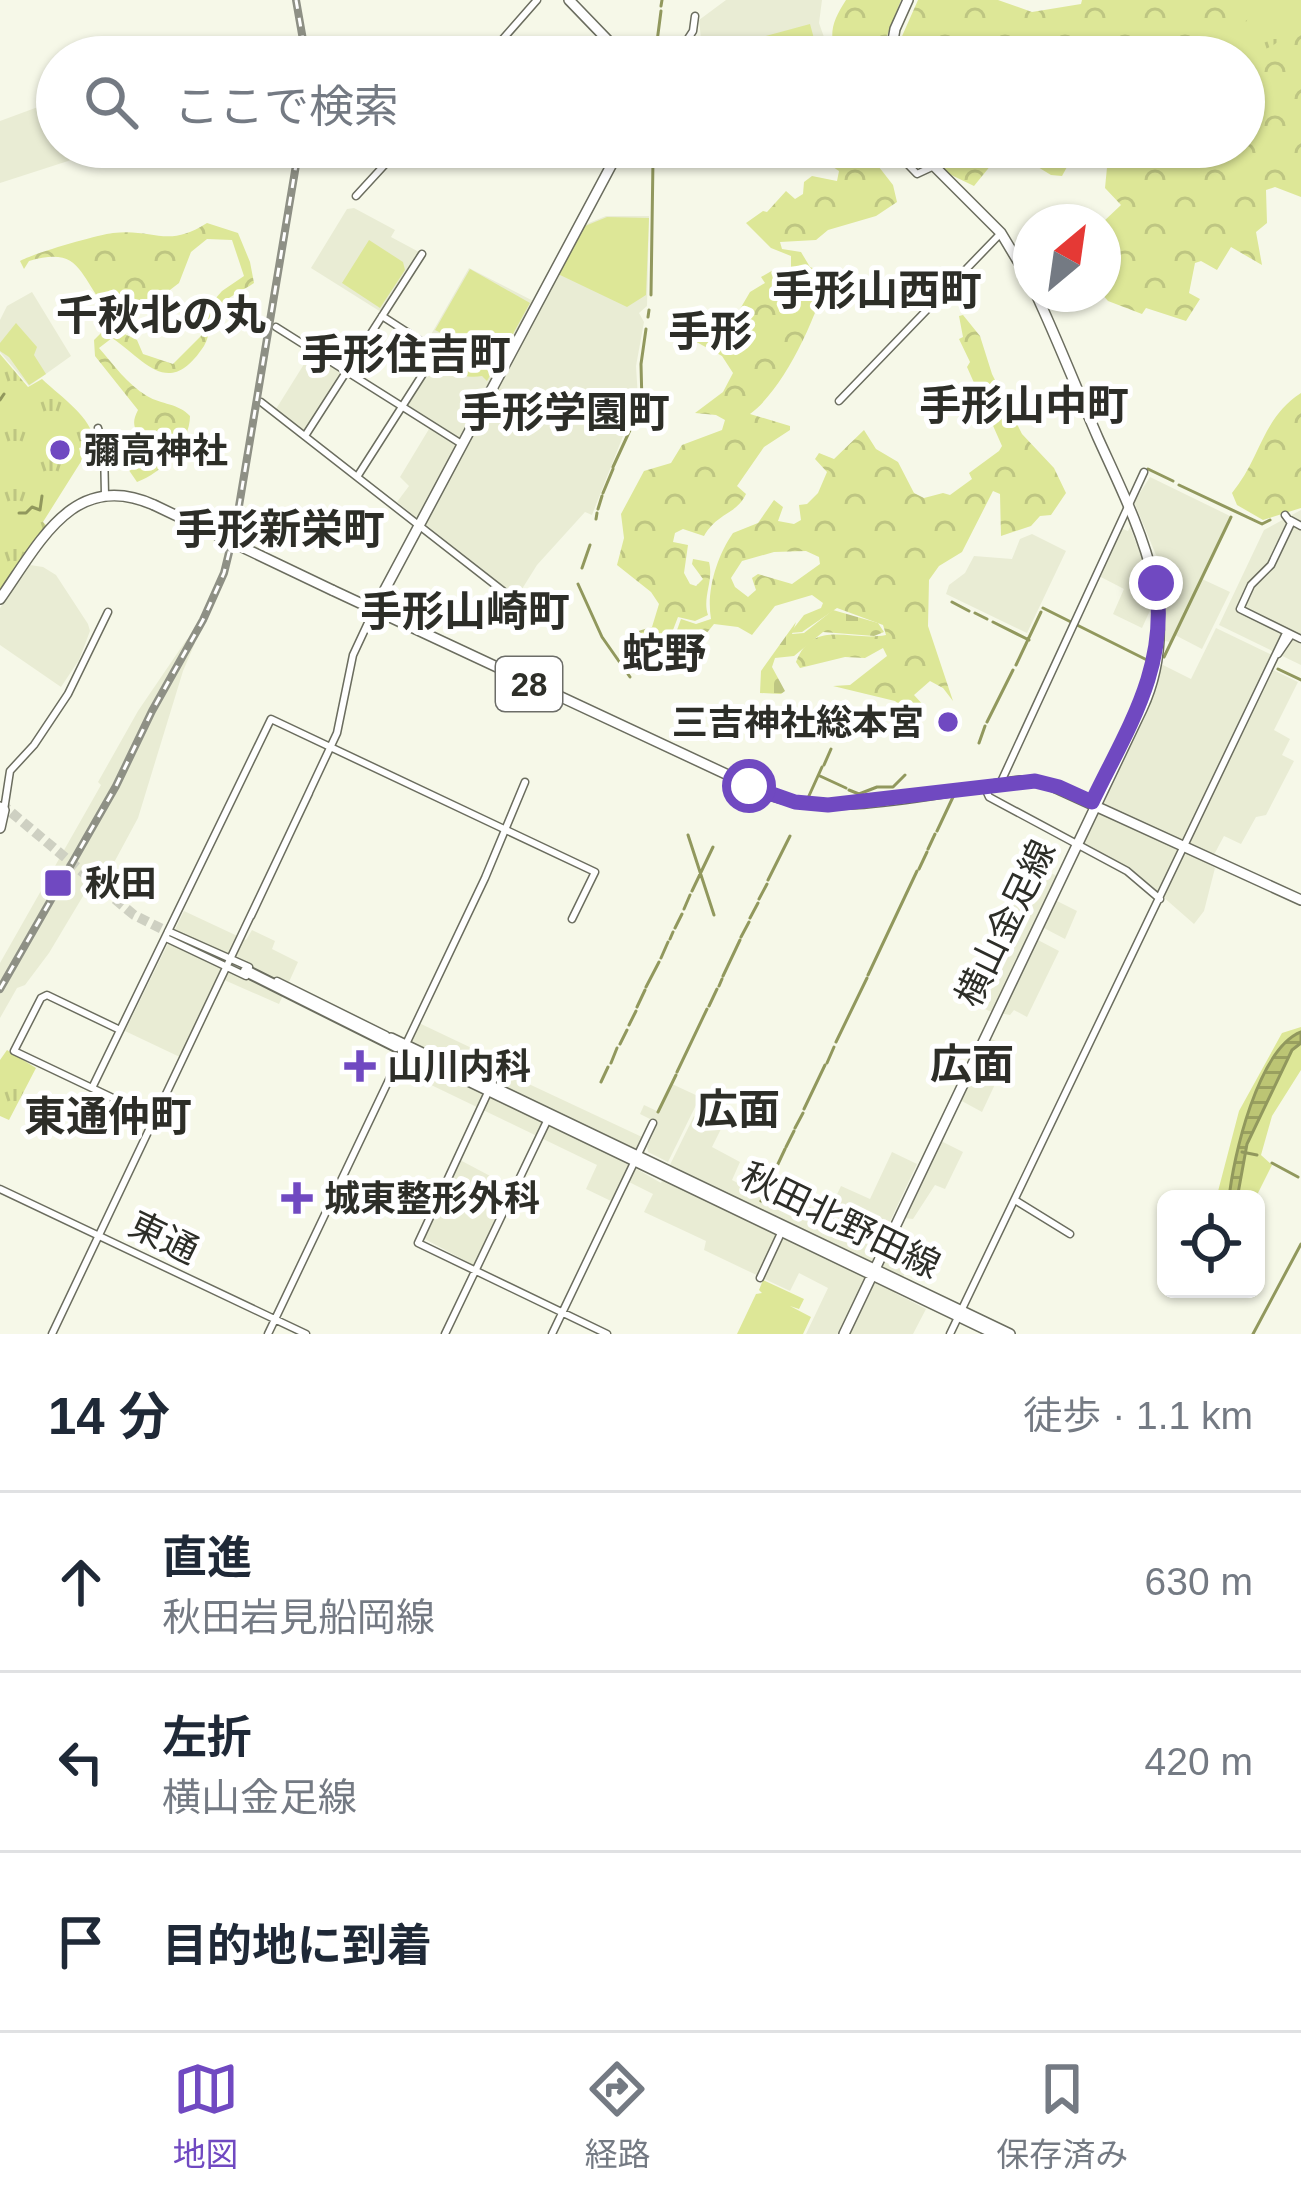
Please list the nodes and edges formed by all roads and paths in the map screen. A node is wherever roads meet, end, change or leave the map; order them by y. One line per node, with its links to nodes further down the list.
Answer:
1 (537, 0): 5 (street)
2 (569, 0): 6 (main road)
3 (908, 0): 8 (main road)
4 (695, 16): 7 (street)
5 (505, 36)
6 (604, 36)
7 (689, 36)
8 (894, 36)
9 (382, 168): 12 (street)
10 (610, 168): 25 (main road)
11 (933, 168): 13 (main road)
12 (356, 196)
13 (1000, 233): 15 (main road); 20 (street)
14 (422, 254): 17 (street)
15 (1013, 254)
16 (1044, 312): 29 (main road, 横山金足線)
17 (382, 316): 19 (street); 22 (street)
18 (276, 327): 19 (street)
19 (346, 372): 22 (street); 24 (street)
20 (838, 401)
21 (260, 402): 24 (street)
22 (403, 407): 25 (street); 27 (street)
23 (98, 428): 28 (street)
24 (305, 436): 27 (street)
25 (460, 443): 30 (main road)
26 (1144, 472): 29 (street)
27 (357, 477): 30 (street)
28 (105, 495): 32 (main road); 34 (main road, 28, bridge)
29 (1128, 507): 40 (street); 42 (main road, 横山金足線)
30 (417, 523): 33 (street); 34 (main road)
31 (1301, 526): 36 (street)
32 (0, 599)
33 (518, 602)
34 (374, 610): 38 (street); 41 (main road, 28)
35 (108, 612): 43 (street)
36 (1289, 634): 37 (street); 47 (street)
37 (1301, 639)
38 (331, 746): 45 (street); 51 (street); 52 (street)
39 (524, 782): 45 (street)
40 (1000, 784): 41 (main road, 28); 42 (main road, 28)
41 (984, 786): 46 (street)
42 (1094, 803): 46 (main road, 横山金足線); 47 (main road, 28)
43 (2, 809): 44 (main road)
44 (0, 828)
45 (504, 828): 50 (street); 57 (street)
46 (1074, 845): 48 (street); 71 (main road, 横山金足線)
47 (1186, 846): 48 (street); 49 (main road, 28)
48 (1160, 899): 66 (street)
49 (1301, 900)
50 (572, 919)
51 (166, 934): 52 (street); 55 (street)
52 (229, 963): 56 (street); 57 (street); 62 (street)
53 (246, 971): 54 (highway)
54 (360, 1026): 56 (highway); 57 (highway)
55 (120, 1030): 59 (street); 59 (street)
56 (386, 1035): 57 (main road, 秋田北野田線)
57 (401, 1047): 60 (main road, 秋田北野田線); 75 (street)
58 (503, 1060): 60 (street)
59 (93, 1086): 62 (street)
60 (490, 1088): 61 (main road, 秋田北野田線); 70 (street)
61 (549, 1116): 64 (main road, 秋田北野田線); 70 (street)
62 (154, 1118): 69 (street)
63 (653, 1123): 64 (street)
64 (637, 1157): 67 (main road, 秋田北野田線); 73 (street)
65 (0, 1189): 69 (street, 東通)
66 (1015, 1200): 68 (street); 74 (street)
67 (783, 1230): 71 (main road, 秋田北野田線); 72 (street)
68 (1070, 1234)
69 (99, 1235): 75 (street, 東通); 77 (street)
70 (475, 1270): 73 (street); 80 (street)
71 (871, 1271): 74 (main road, 秋田北野田線); 83 (main road, 横山金足線)
72 (760, 1278)
73 (562, 1313): 81 (street); 82 (street)
74 (962, 1316): 76 (main road, 秋田北野田線); 84 (street)
75 (275, 1319): 78 (street); 79 (street, 東通)
76 (1006, 1331)
77 (52, 1334)
78 (268, 1334)
79 (306, 1334)
80 (445, 1334)
81 (552, 1334)
82 (607, 1334)
83 (841, 1334)
84 (950, 1334)

